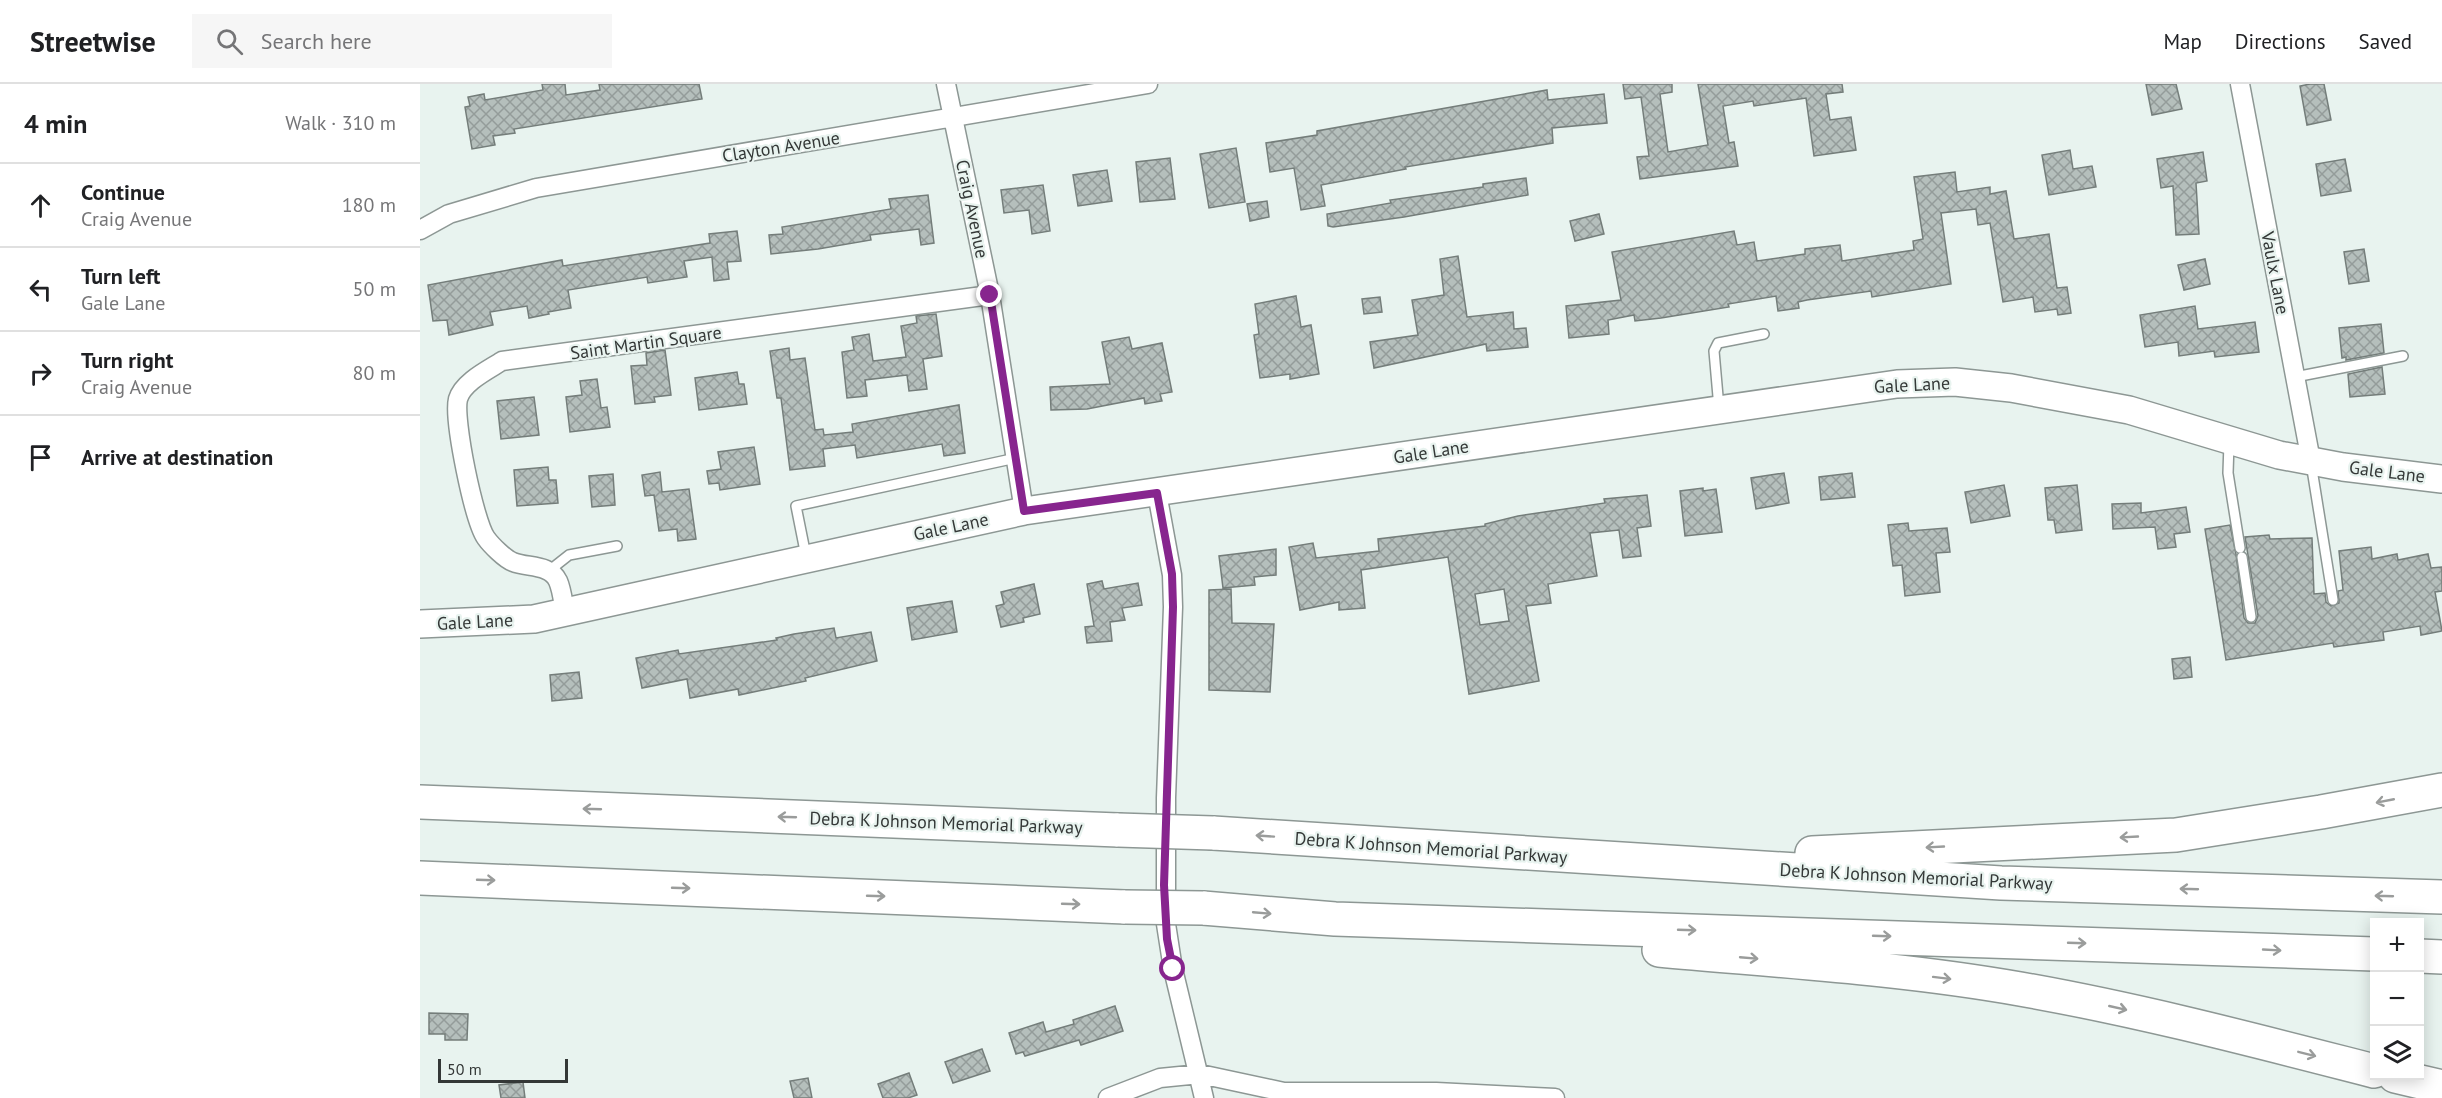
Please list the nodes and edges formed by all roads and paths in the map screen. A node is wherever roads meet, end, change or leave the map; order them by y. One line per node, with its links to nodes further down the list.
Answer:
1 (946, 84): 4 (street, Craig Avenue)
2 (1148, 84): 4 (street, Clayton Avenue)
3 (2240, 84): 9 (street, Vaulx Lane)
4 (953, 119): 5 (street, Clayton Avenue); 6 (street, Craig Avenue)
5 (420, 230)
6 (990, 295): 12 (street, Craig Avenue); 19 (street, Saint Martin Square)
7 (1764, 334): 10 (lane)
8 (2403, 356): 9 (lane)
9 (2295, 377): 13 (street, Vaulx Lane)
10 (1719, 408): 11 (street, Gale Lane); 15 (street, Gale Lane)
11 (2229, 440): 13 (street, Gale Lane); 22 (lane)
12 (1016, 458): 16 (street, Craig Avenue); 18 (lane)
13 (2311, 461): 14 (street, Gale Lane); 20 (lane)
14 (2442, 479)
15 (1157, 493): 16 (street, Gale Lane); 34 (street)
16 (1024, 511): 18 (street, Gale Lane)
17 (617, 546): 19 (lane)
18 (807, 559): 21 (street, Gale Lane)
19 (550, 570): 21 (street)
20 (2333, 600)
21 (565, 612): 23 (street, Gale Lane)
22 (2251, 617)
23 (420, 624)
24 (2442, 790): 26 (highway, one-way to 26)
25 (420, 802): 26 (highway, Debra K Johnson Memorial Parkway, one-way to 25, bridge)
26 (1575, 857): 28 (highway, Debra K Johnson Memorial Parkway, one-way to 26)
27 (424, 878): 29 (highway, one-way to 29, bridge)
28 (2442, 897)
29 (1335, 919): 30 (highway, one-way to 30); 33 (highway, one-way to 33)
30 (2370, 954)
31 (2424, 957): 32 (highway)
32 (2442, 957)
33 (2370, 1070)
34 (1200, 1074): 37 (street); 38 (street); 39 (street)
35 (2411, 1080): 36 (highway)
36 (2442, 1087)
37 (1108, 1098)
38 (1204, 1098)
39 (1555, 1098)

